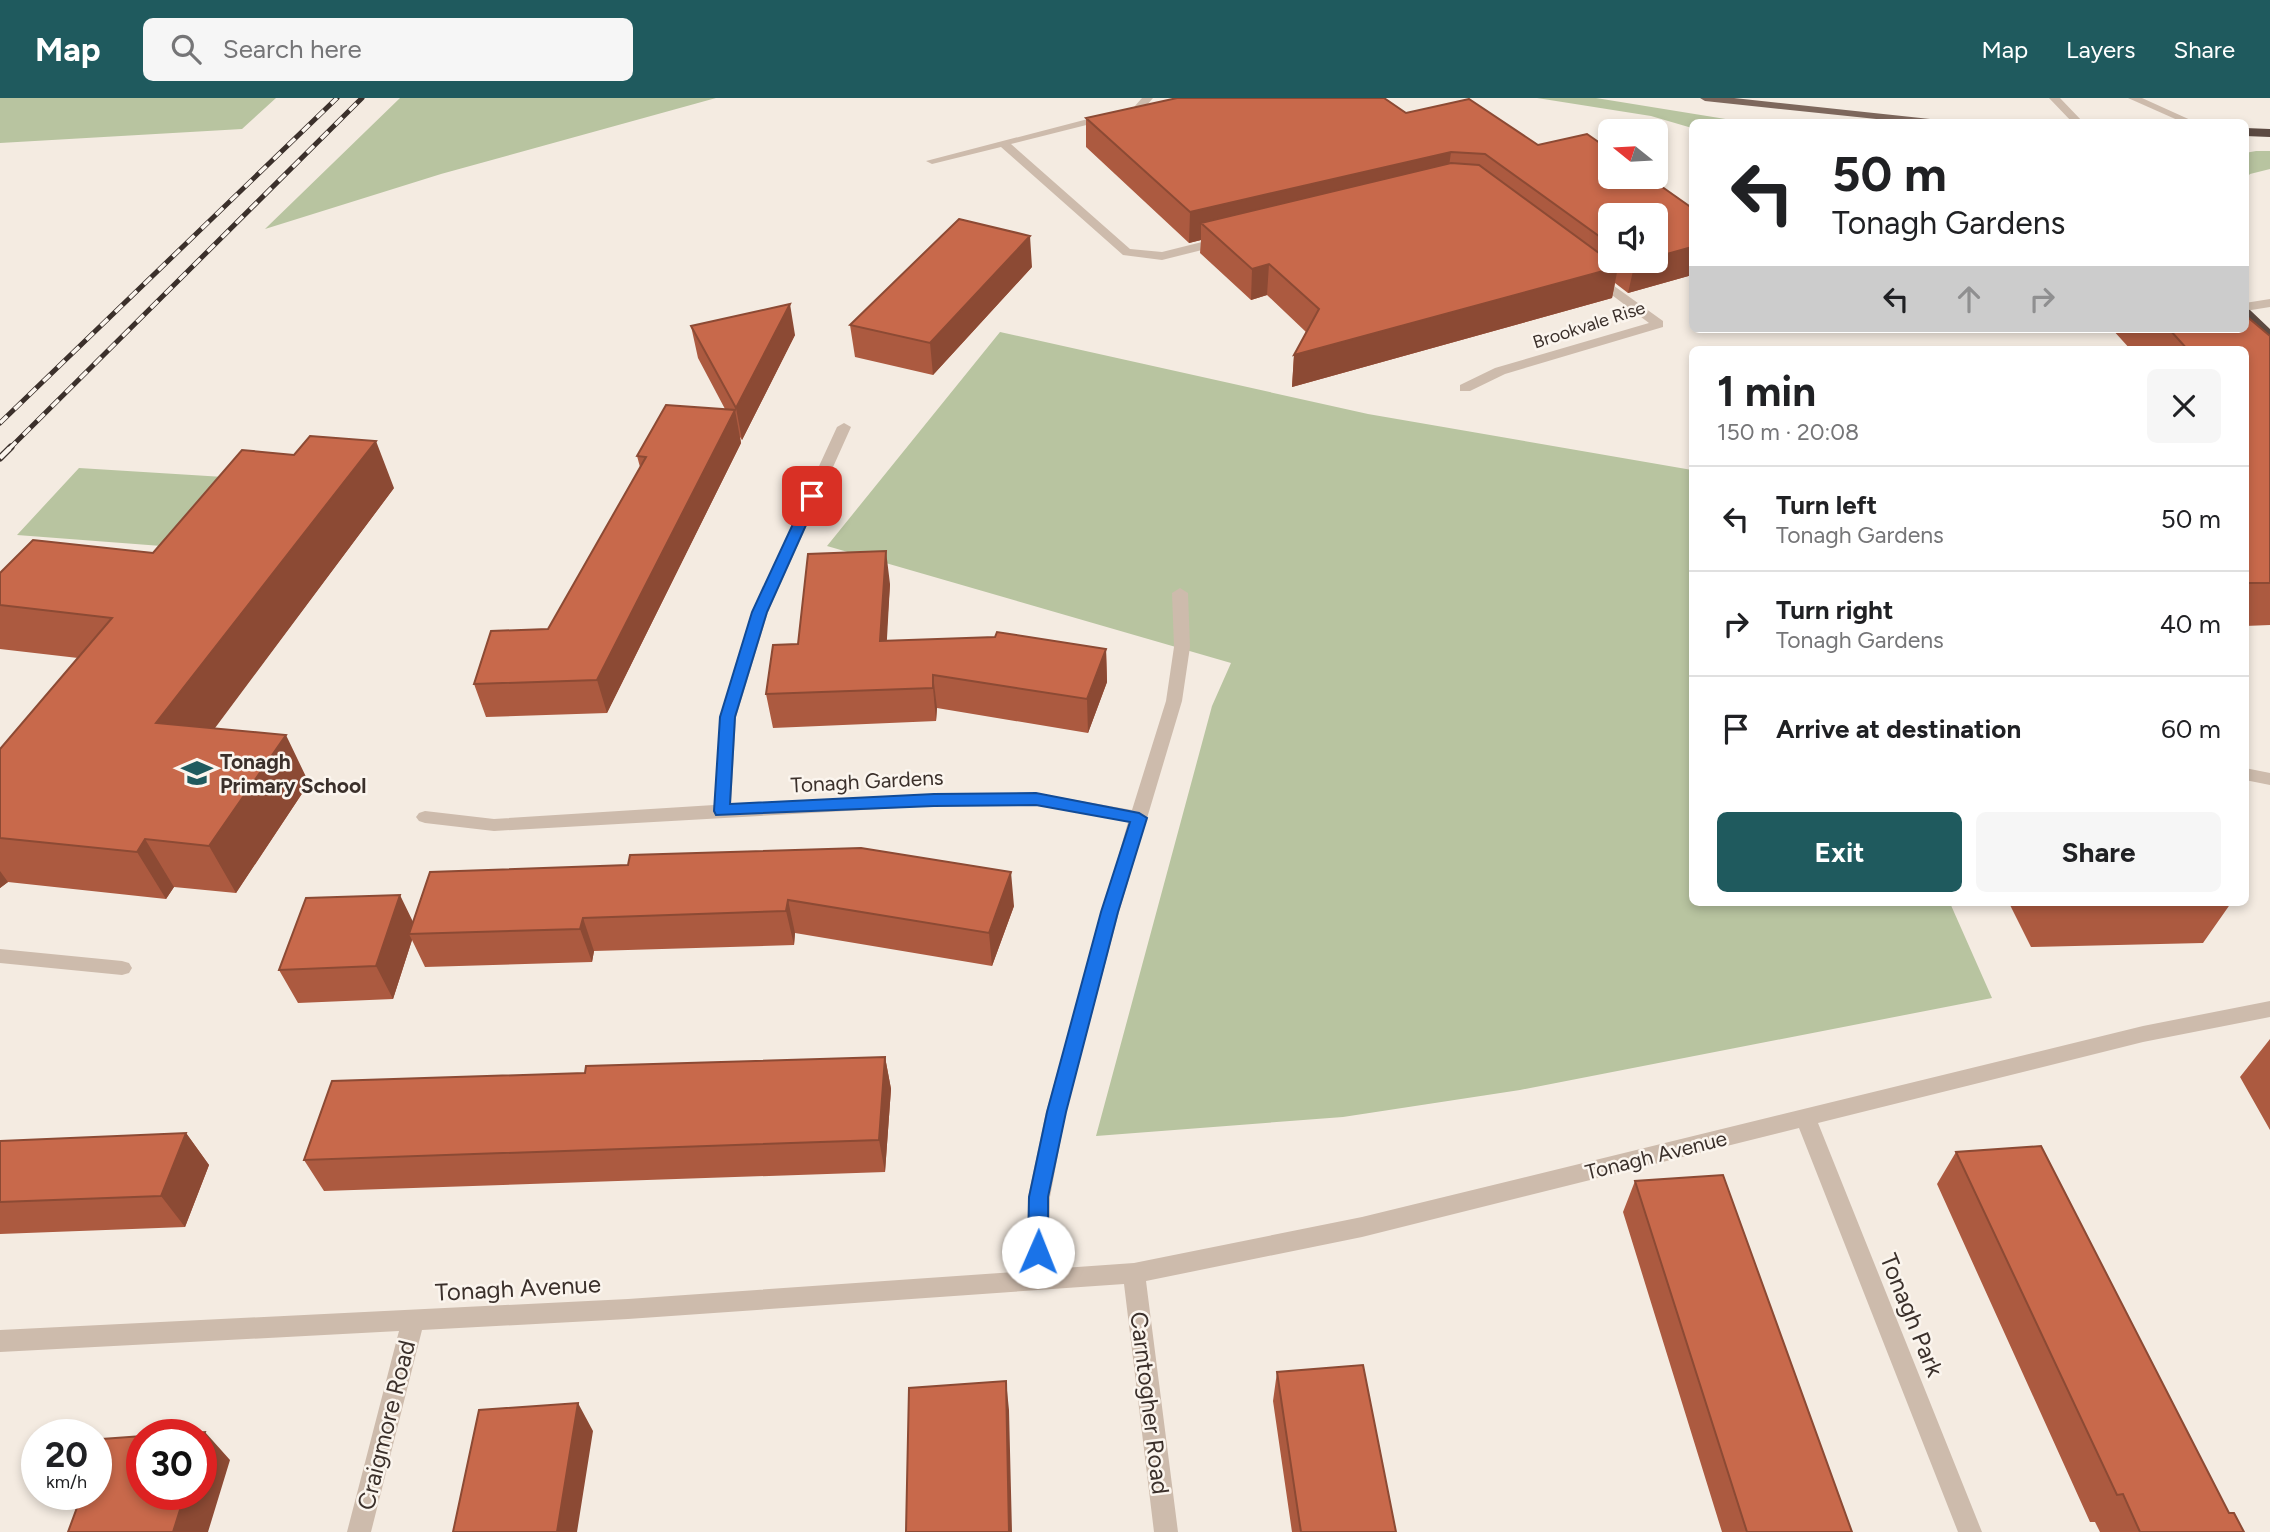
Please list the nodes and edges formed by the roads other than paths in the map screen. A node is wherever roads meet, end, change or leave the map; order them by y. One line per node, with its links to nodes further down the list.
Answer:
1 (1148, 98): 6 (street)
2 (1705, 98): 7 (main road)
3 (2054, 98): 8 (street)
4 (2133, 98): 9 (street)
5 (1162, 106): 6 (street)
6 (1138, 109): 12 (street)
7 (1902, 119)
8 (2075, 119)
9 (2183, 119)
10 (2249, 132): 11 (highway)
11 (2270, 133)
12 (1004, 144): 13 (street); 14 (street)
13 (932, 161)
14 (1230, 240)
15 (1585, 268): 20 (street, Brookvale Rise)
16 (2270, 303): 17 (street)
17 (2249, 306)
18 (2249, 317): 19 (highway)
19 (2270, 337)
20 (1465, 388)
21 (844, 427): 25 (street)
22 (1180, 593): 27 (street)
23 (2249, 775): 24 (street)
24 (2270, 779)
25 (722, 811): 26 (street, Tonagh Gardens); 27 (street, Tonagh Gardens)
26 (425, 817)
27 (1139, 818): 33 (street)
28 (0, 956): 29 (street)
29 (122, 968)
30 (2270, 1009): 31 (street, Tonagh Avenue)
31 (1806, 1118): 32 (street, Tonagh Avenue); 38 (street, Tonagh Park)
32 (1134, 1273): 33 (street, Tonagh Avenue); 37 (street, Carntogher Road)
33 (1038, 1280): 34 (street, Tonagh Avenue)
34 (413, 1319): 35 (street, Tonagh Avenue); 36 (street, Craigmore Road)
35 (0, 1341)
36 (359, 1532)
37 (1166, 1532)
38 (1970, 1532)

